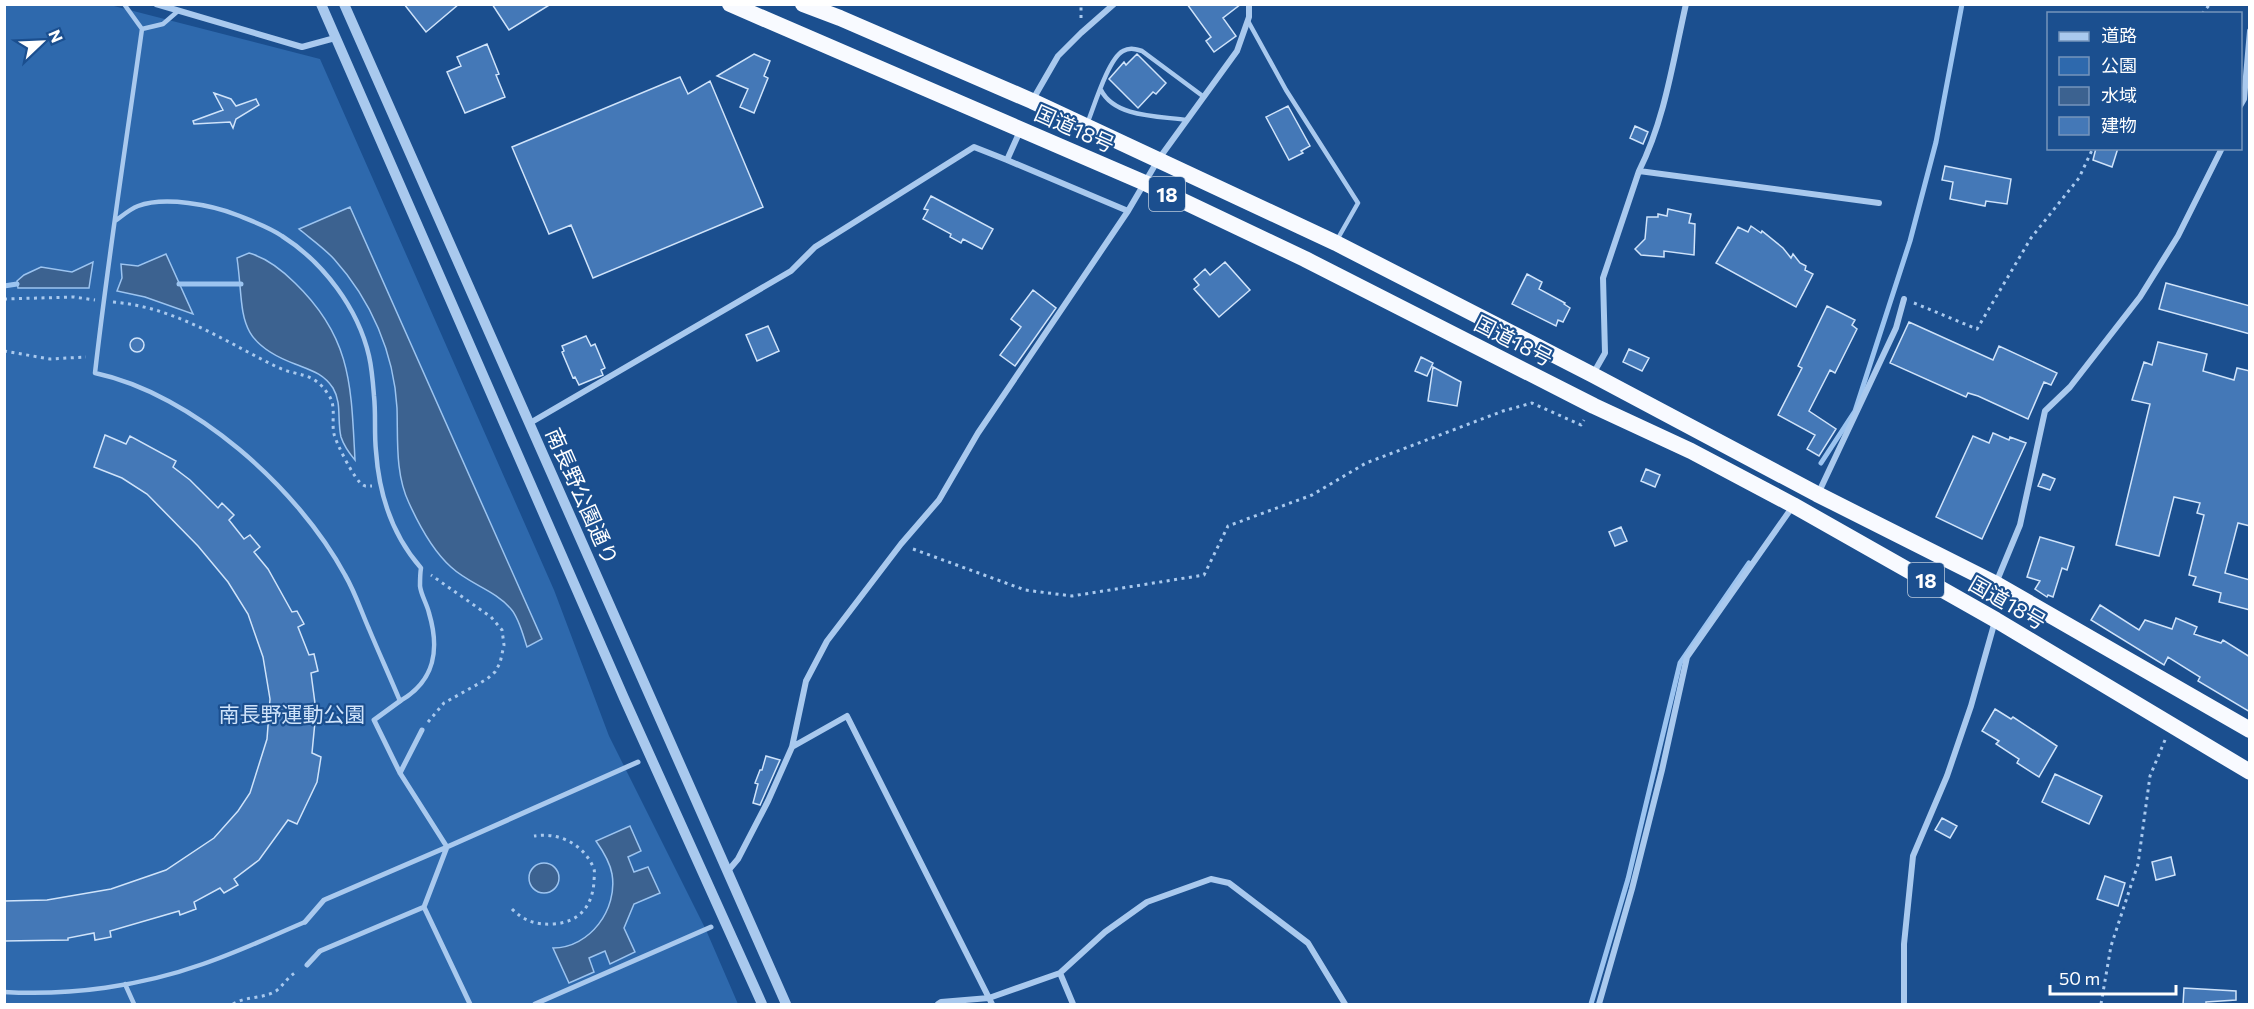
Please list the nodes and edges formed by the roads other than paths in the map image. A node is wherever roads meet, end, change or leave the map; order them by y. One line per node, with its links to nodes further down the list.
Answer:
1 (124, 4): 12 (lane)
2 (156, 4): 10 (street)
3 (321, 4): 14 (street, 南長野公園通り)
4 (344, 4): 33 (street, 南長野公園通り)
5 (730, 4): 21 (highway, 国道18号 / 18)
6 (803, 4): 17 (highway, 国道18号 / 18)
7 (1114, 4): 17 (street)
8 (1249, 4): 11 (street)
9 (1686, 4): 25 (street)
10 (178, 11): 12 (lane); 14 (street)
11 (1248, 21): 16 (street); 30 (lane)
12 (142, 29): 29 (lane)
13 (2250, 31): 18 (street)
14 (335, 38): 58 (street, 南長野公園通り)
15 (1101, 90): 16 (lane); 19 (lane); 20 (lane)
16 (1204, 97): 19 (street)
17 (1032, 101): 20 (highway, 国道18号 / 18)
18 (2242, 104)
19 (1187, 120): 24 (street)
20 (1086, 126): 24 (highway, 国道18号 / 18)
21 (1021, 129): 23 (street); 26 (highway, 国道18号 / 18)
22 (2221, 150): 36 (street)
23 (1007, 160): 28 (street); 33 (street)
24 (1158, 160): 26 (street); 30 (highway, 国道18号 / 18)
25 (1639, 171): 27 (street); 32 (street)
26 (1145, 183): 28 (street); 35 (highway, 国道18号 / 18)
27 (1879, 203)
28 (1128, 211): 41 (street)
29 (115, 221): 38 (lane); 38 (lane)
30 (1336, 243): 32 (highway, 国道18号 / 18)
31 (1904, 299): 34 (street)
32 (1593, 375): 34 (highway, 国道18号 / 18)
33 (530, 423): 46 (street, 南長野公園通り)
34 (1818, 494): 36 (highway, 国道18号 / 18)
35 (1793, 505): 37 (highway, 国道18号 / 18); 63 (street)
36 (1996, 584): 40 (highway, 国道18号 / 18)
37 (1996, 620): 43 (highway, 国道18号 / 18); 64 (street)
38 (400, 701): 44 (street)
39 (422, 730): 44 (street)
40 (2250, 730)
41 (792, 747): 46 (street); 54 (street)
42 (638, 762): 45 (street)
43 (2250, 772)
44 (400, 773): 45 (street)
45 (447, 847): 47 (street); 48 (street)
46 (727, 872): 59 (street, 南長野公園通り)
47 (424, 907): 50 (street); 56 (street)
48 (305, 922): 52 (lane)
49 (711, 927): 57 (street)
50 (307, 965)
51 (1060, 973): 54 (street); 61 (street); 62 (street)
52 (125, 984): 53 (lane); 55 (lane)
53 (4, 992)
54 (990, 1001): 60 (street)
55 (134, 1005)
56 (470, 1005)
57 (536, 1005)
58 (762, 1005)
59 (786, 1005)
60 (938, 1005)
61 (1073, 1005)
62 (1345, 1005)
63 (1599, 1005)
64 (1904, 1005)

